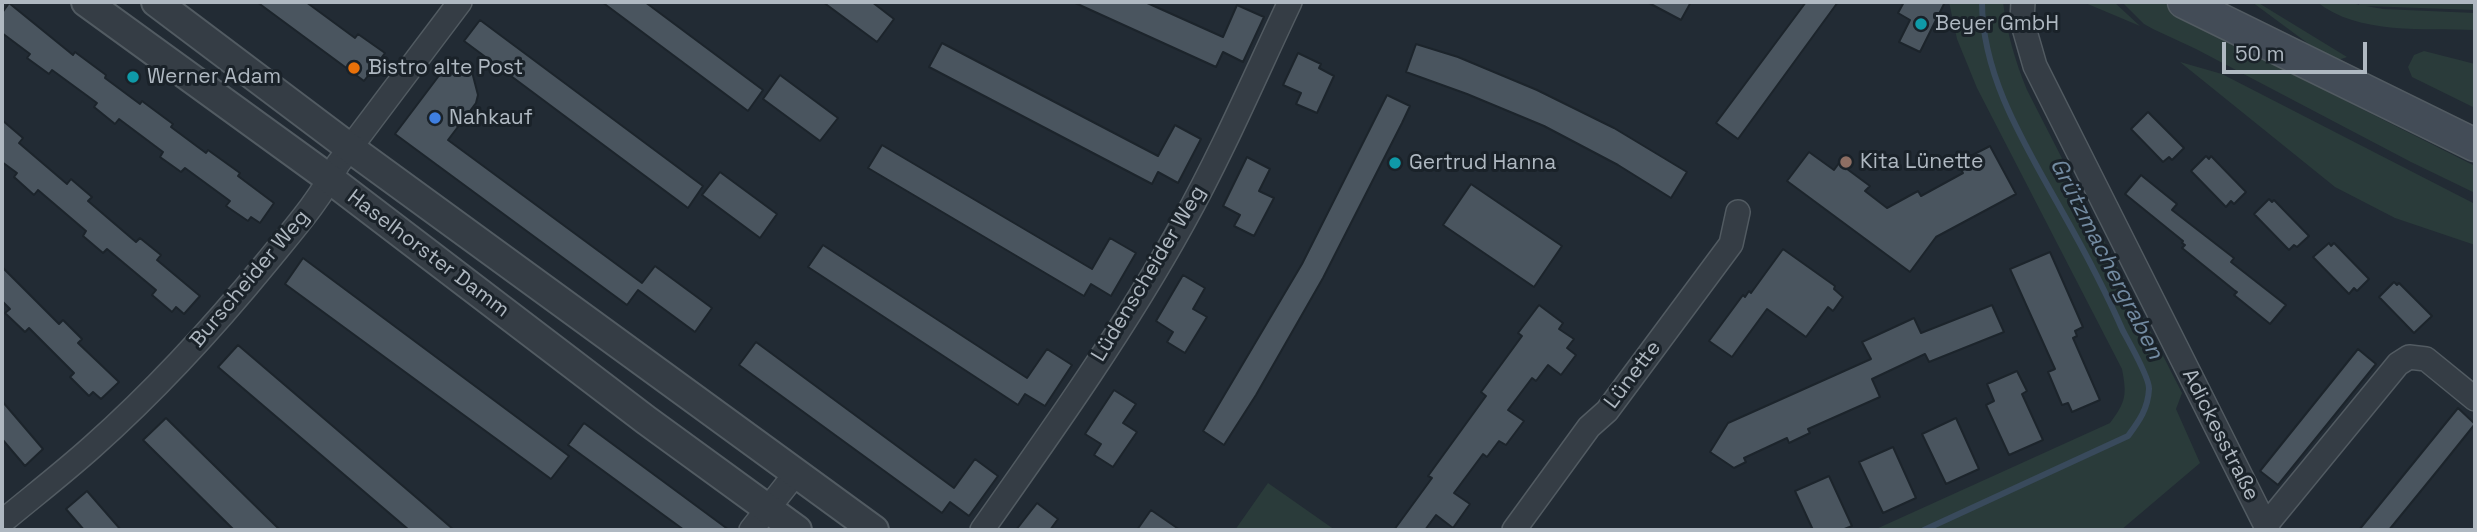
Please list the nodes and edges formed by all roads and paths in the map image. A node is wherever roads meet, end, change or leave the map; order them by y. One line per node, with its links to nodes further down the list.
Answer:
1 (86, 2): 11 (street, Haselhorster Damm)
2 (156, 2): 10 (street, Haselhorster Damm)
3 (460, 2): 10 (street, Burscheider Weg)
4 (1290, 2): 20 (street, Lüdenscheider Weg)
5 (2023, 2): 17 (street, Adickesstraße)
6 (2184, 2): 8 (main road)
7 (2225, 2): 8 (main road)
8 (2370, 93): 9 (main road)
9 (2475, 145)
10 (350, 148): 11 (street, Burscheider Weg); 14 (street, Haselhorster Damm)
11 (330, 179): 15 (street, Haselhorster Damm); 16 (street, Burscheider Weg)
12 (1738, 212): 21 (street, Lünette)
13 (2475, 399): 17 (street, Adickesstraße)
14 (796, 473): 15 (street); 19 (street, Haselhorster Damm)
15 (760, 519): 18 (street, Haselhorster Damm)
16 (2, 522)
17 (2267, 528)
18 (797, 530)
19 (874, 530)
20 (982, 530)
21 (1514, 530)

